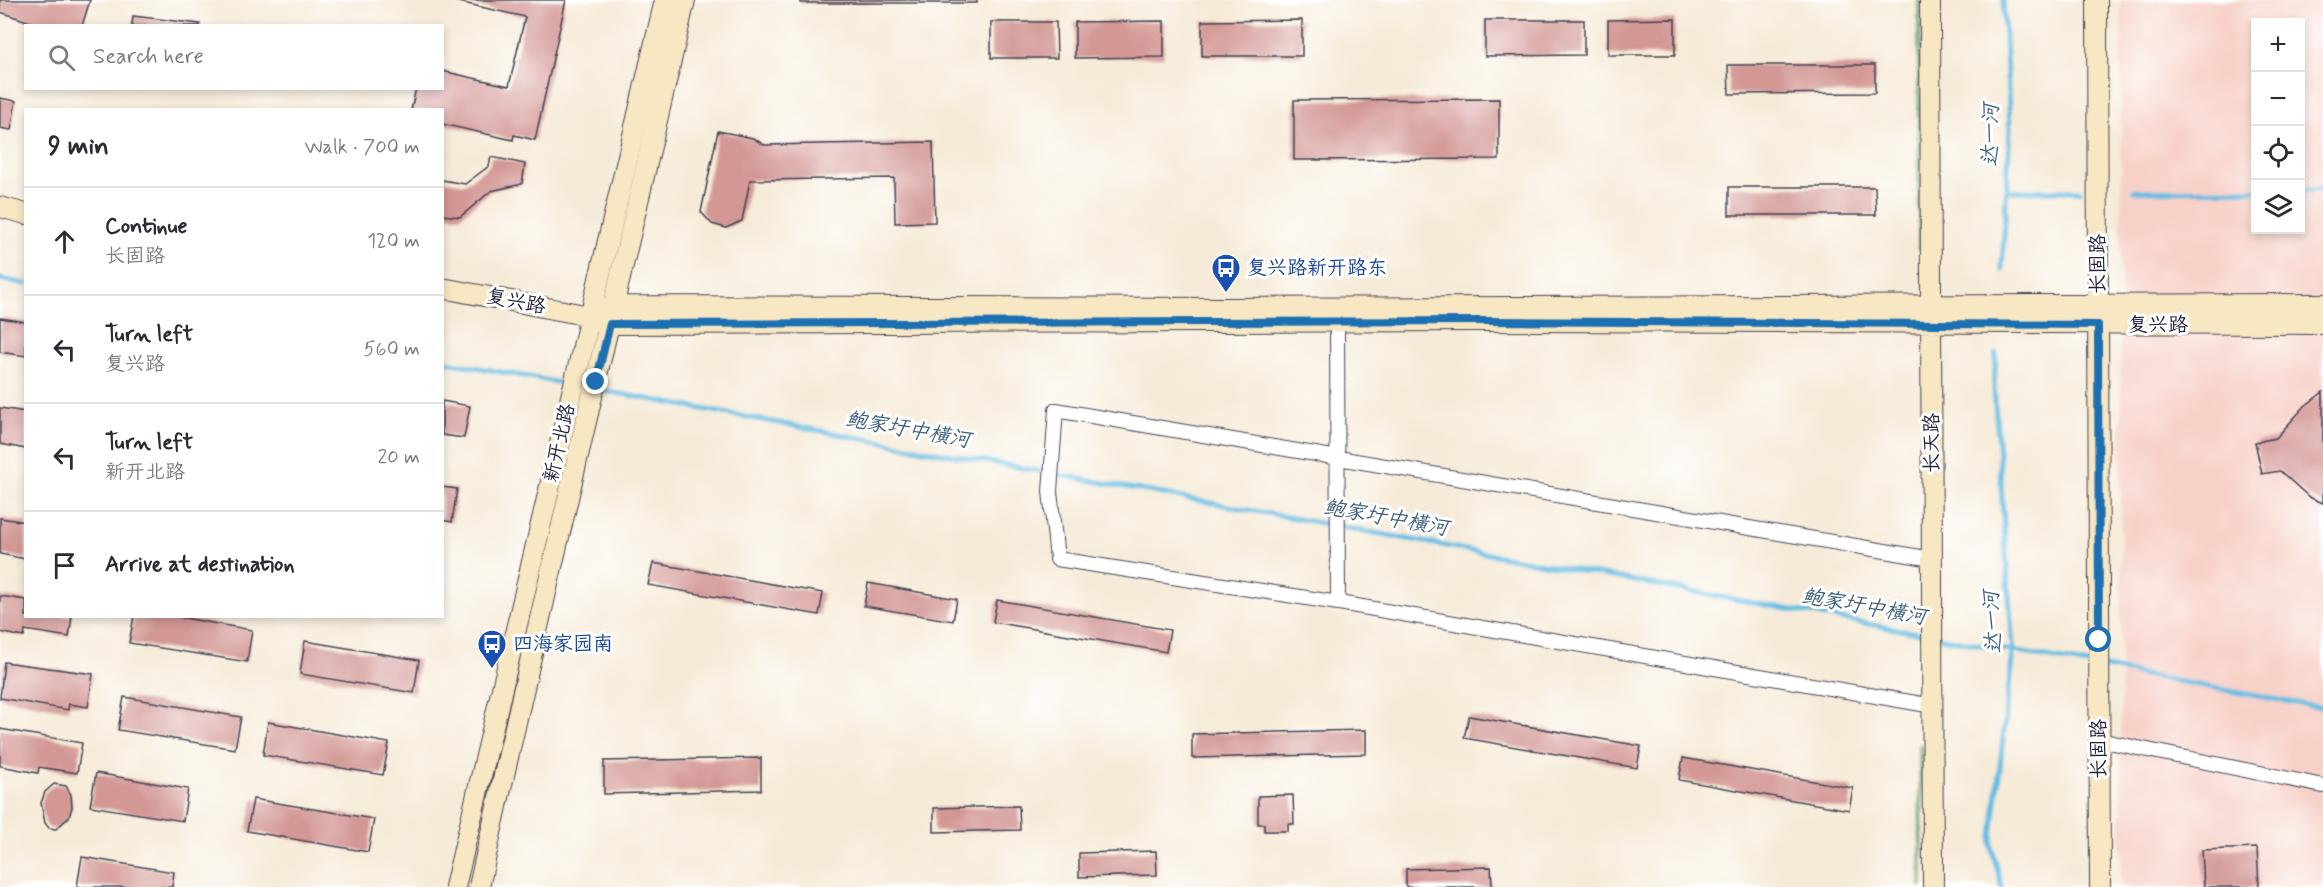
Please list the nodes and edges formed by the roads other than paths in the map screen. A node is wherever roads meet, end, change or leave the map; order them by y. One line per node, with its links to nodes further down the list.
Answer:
1 (665, 0): 10 (street, 新开北路)
2 (685, 0): 11 (street, 新开北路)
3 (1930, 0): 9 (street, 长天路)
4 (2097, 0): 13 (street, 长固路)
5 (0, 207): 6 (street)
6 (24, 213)
7 (444, 288): 10 (street, 复兴路)
8 (2323, 304): 13 (street, 复兴路)
9 (1931, 314): 12 (street, 复兴路); 13 (street, 复兴路); 16 (street, 长天路)
10 (590, 315): 11 (street, 复兴路); 21 (street, 新开北路)
11 (612, 315): 12 (street, 复兴路); 22 (street, 新开北路)
12 (1337, 315): 15 (street)
13 (2098, 315): 14 (street, 复兴路); 19 (street, 长固路)
14 (2323, 324)
15 (1336, 457): 16 (street); 17 (street); 17 (street)
16 (1932, 559): 18 (street, 长天路)
17 (1338, 603): 18 (street)
18 (1933, 706): 23 (street, 长天路)
19 (2099, 740): 20 (street); 24 (street, 长固路)
20 (2323, 786)
21 (455, 887)
22 (479, 887)
23 (1933, 887)
24 (2100, 887)

